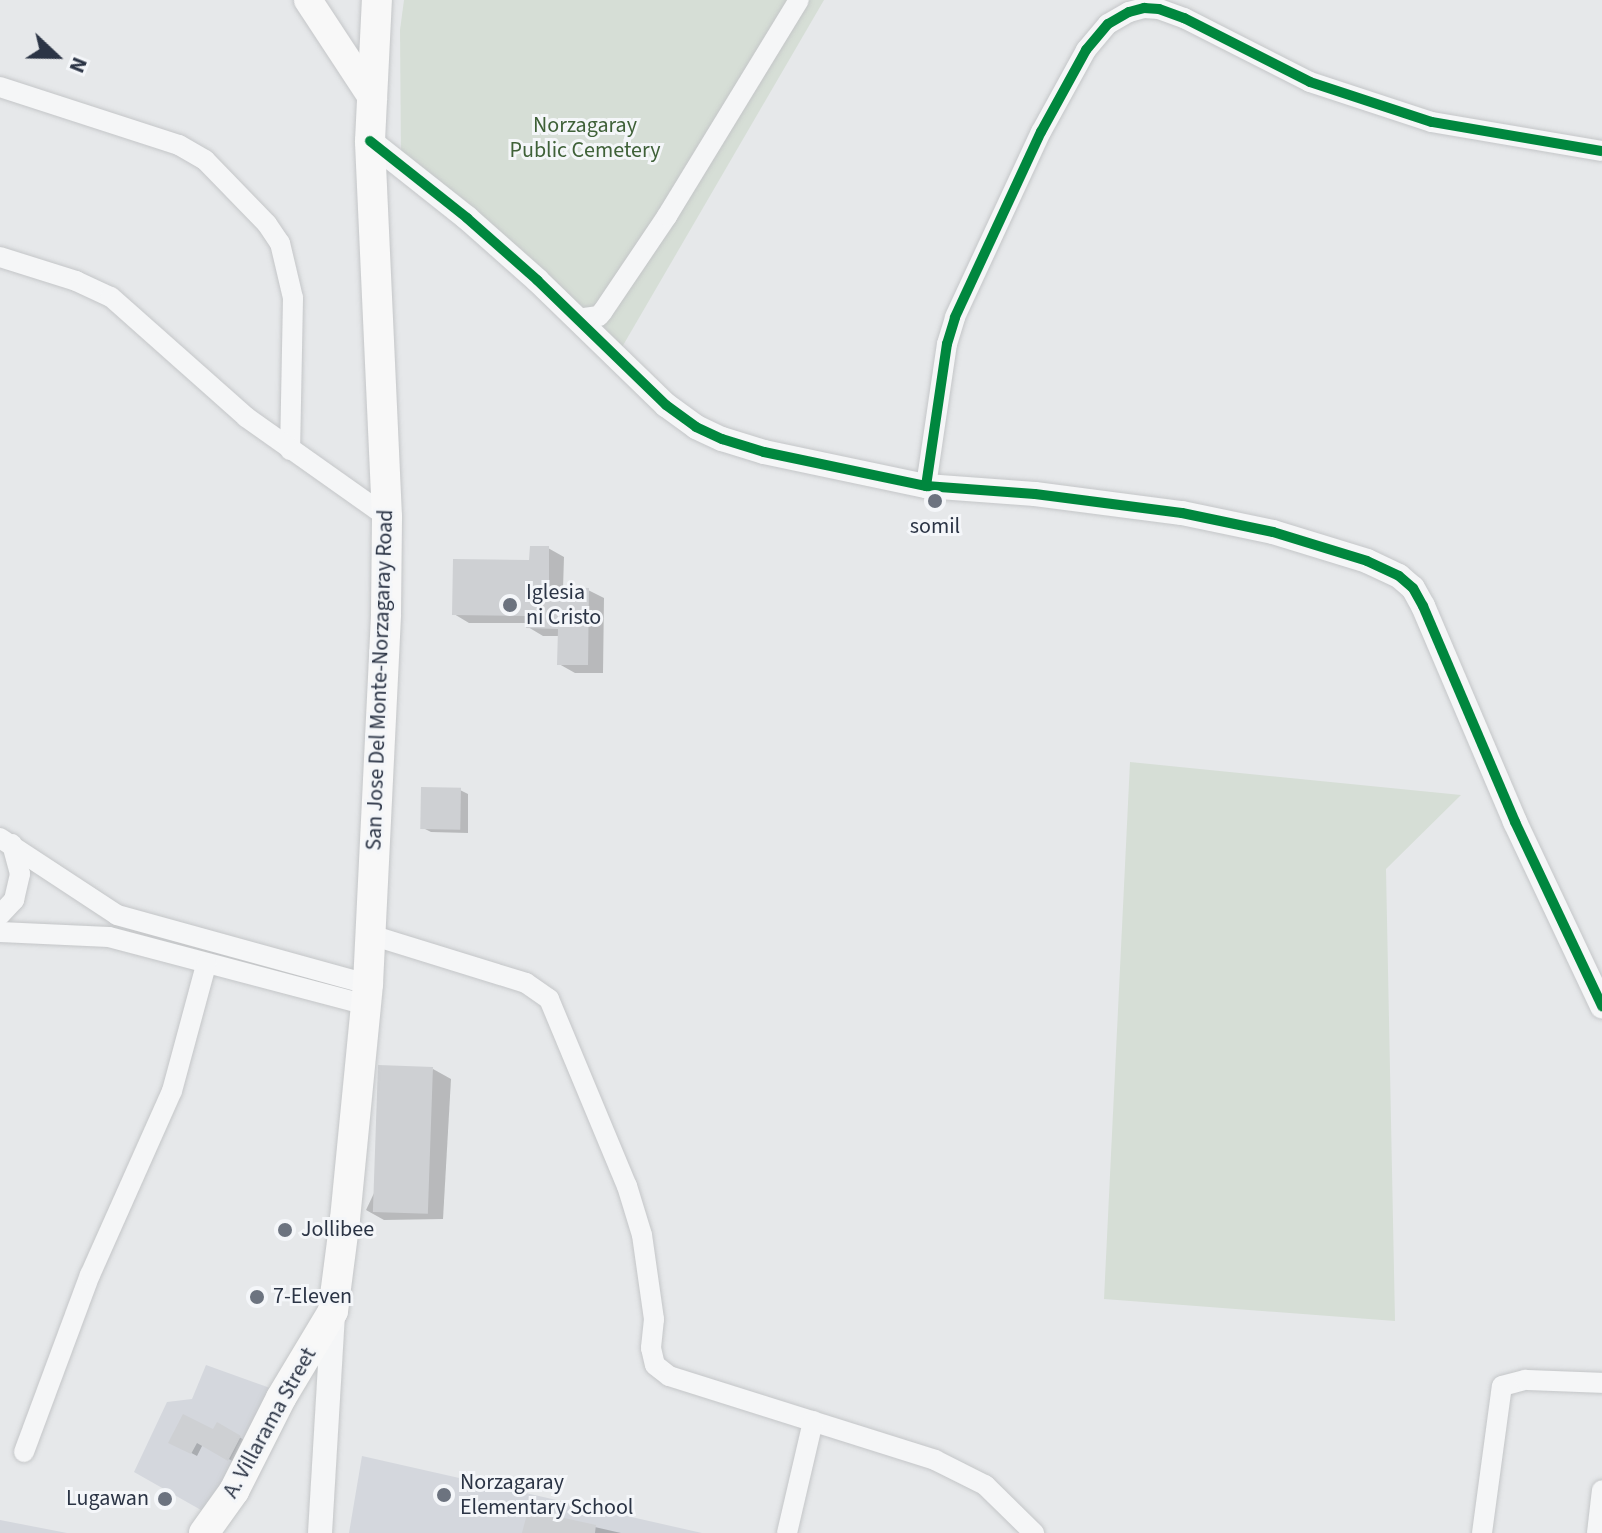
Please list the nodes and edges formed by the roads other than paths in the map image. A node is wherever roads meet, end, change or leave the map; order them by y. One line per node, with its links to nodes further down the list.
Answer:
1 (308, 0): 5 (main road)
2 (377, 0): 5 (main road, San Jose Del Monte-Norzagaray Road)
3 (799, 0): 9 (street)
4 (0, 87): 10 (street)
5 (373, 99): 6 (main road, San Jose Del Monte-Norzagaray Road)
6 (370, 141): 9 (street); 12 (main road, San Jose Del Monte-Norzagaray Road)
7 (1602, 151): 11 (street)
8 (0, 257): 10 (street)
9 (577, 319): 11 (street)
10 (290, 450): 12 (street)
11 (926, 486): 19 (street)
12 (387, 517): 16 (main road, San Jose Del Monte-Norzagaray Road)
13 (6, 841): 14 (street); 18 (street)
14 (0, 915)
15 (0, 932): 17 (street)
16 (371, 935): 18 (main road, San Jose Del Monte-Norzagaray Road); 22 (street)
17 (206, 965): 18 (street); 23 (street)
18 (367, 994): 20 (main road, San Jose Del Monte-Norzagaray Road)
19 (1602, 1006)
20 (333, 1311): 25 (main road, A. Villarama Street); 26 (street)
21 (1602, 1383): 29 (street)
22 (813, 1421): 27 (street); 28 (street)
23 (24, 1452)
24 (1602, 1490): 30 (street)
25 (204, 1533)
26 (320, 1533)
27 (787, 1533)
28 (1034, 1533)
29 (1482, 1533)
30 (1597, 1533)

